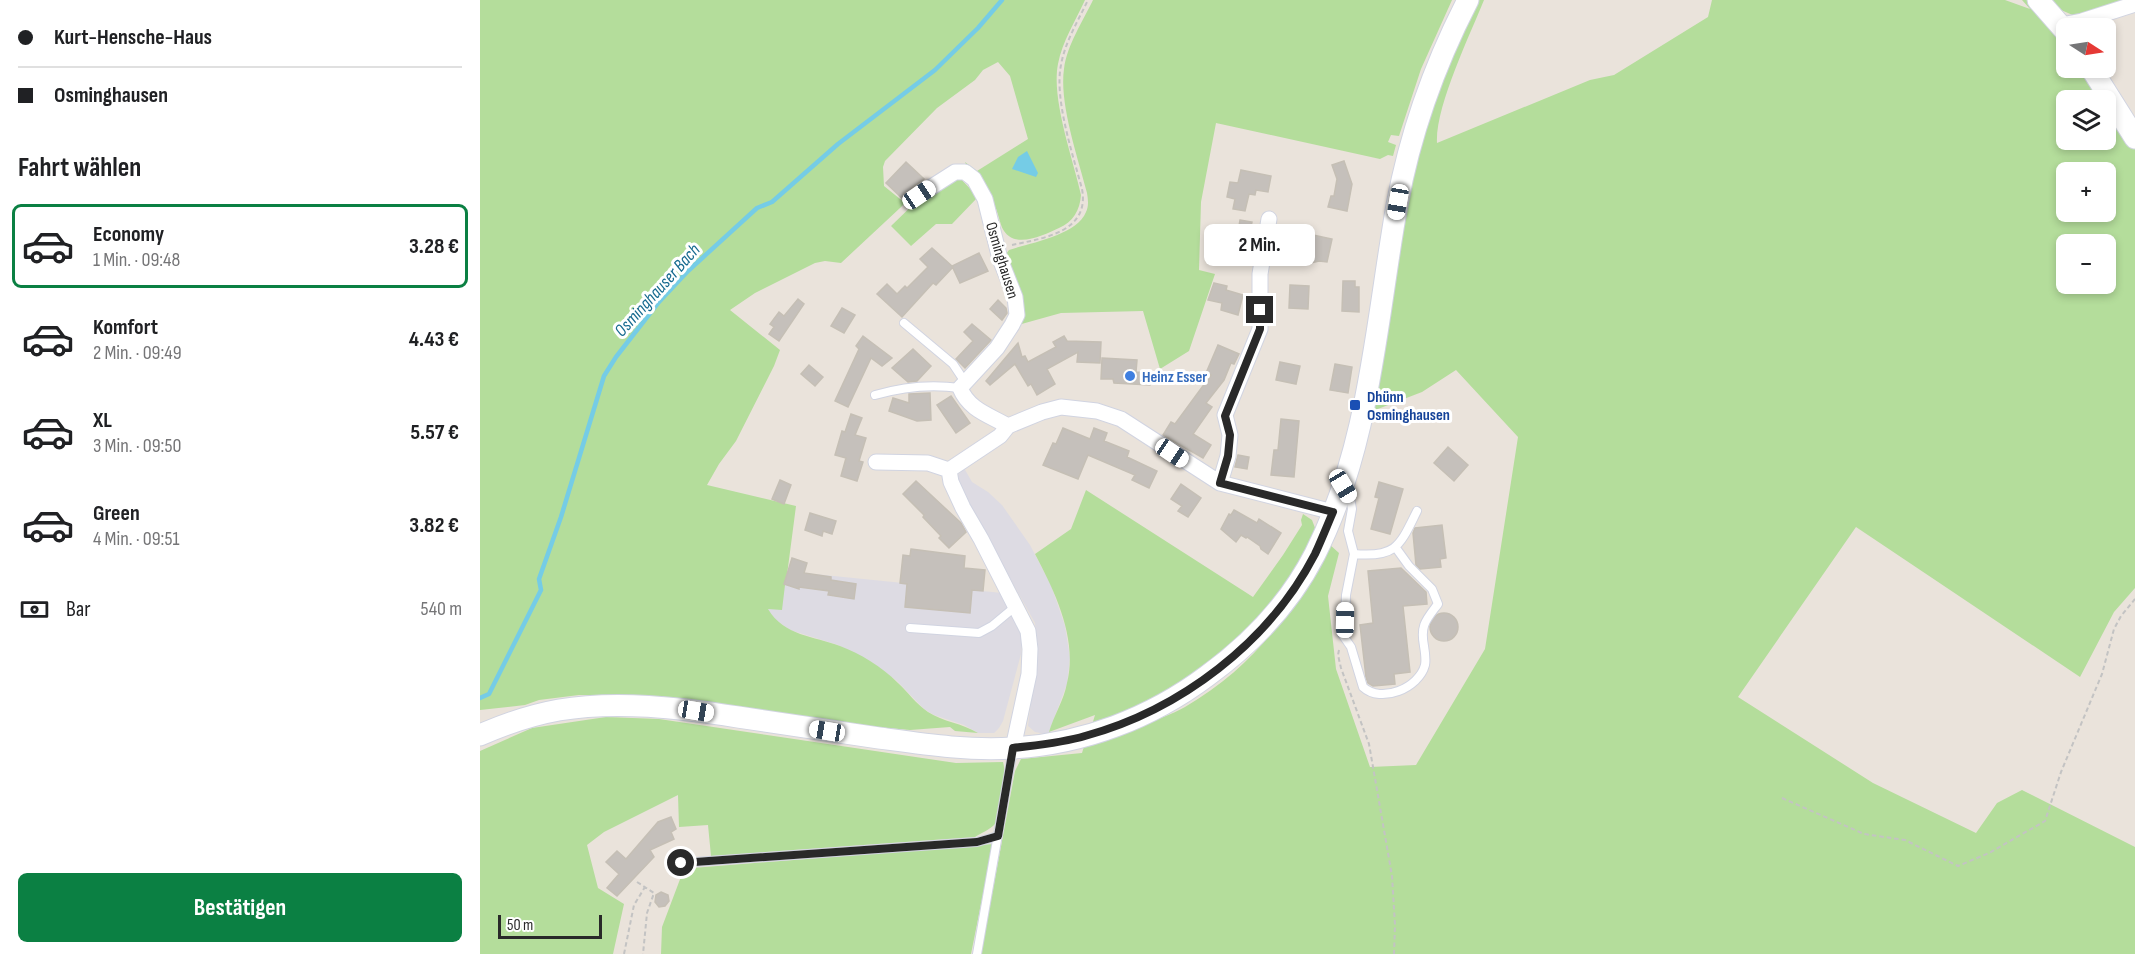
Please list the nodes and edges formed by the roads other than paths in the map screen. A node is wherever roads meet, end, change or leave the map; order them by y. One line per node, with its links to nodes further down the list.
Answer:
1 (1468, 0): 17 (main road)
2 (2038, 0): 5 (main road)
3 (2135, 4): 4 (street)
4 (2091, 18)
5 (2056, 20)
6 (2097, 78): 7 (main road)
7 (2135, 138)
8 (919, 195): 11 (street, Osminghausen)
9 (1269, 219): 16 (street)
10 (904, 323): 11 (lane)
11 (962, 385): 12 (lane); 13 (street)
12 (875, 395)
13 (1008, 426): 15 (street); 16 (street)
14 (876, 462): 15 (street)
15 (949, 470): 22 (street)
16 (1220, 483): 19 (street)
17 (1343, 486): 19 (main road); 21 (lane)
18 (1417, 511): 20 (lane)
19 (1333, 512): 25 (main road)
20 (1396, 548): 21 (lane); 21 (lane)
21 (1354, 554)
22 (1016, 606): 23 (lane); 25 (street)
23 (910, 628)
24 (480, 735): 25 (main road)
25 (1013, 748): 26 (lane)
26 (998, 836): 27 (lane); 28 (lane)
27 (681, 863)
28 (976, 954)

